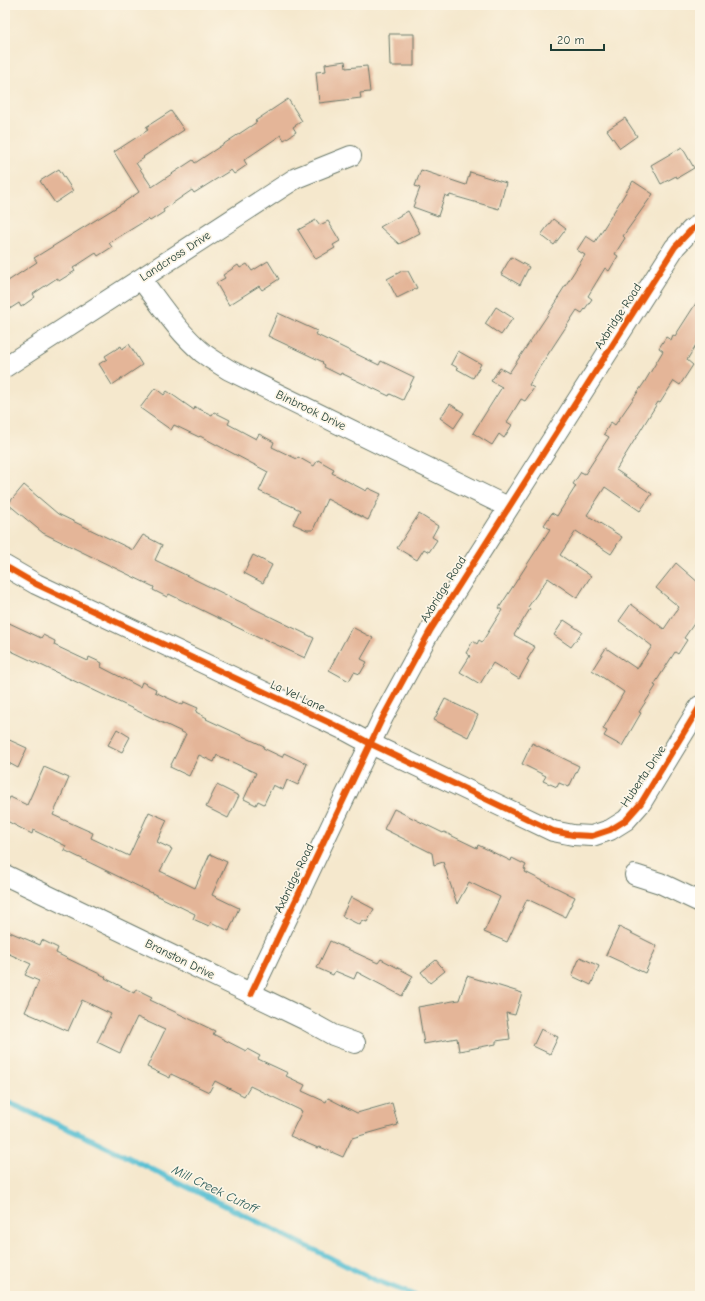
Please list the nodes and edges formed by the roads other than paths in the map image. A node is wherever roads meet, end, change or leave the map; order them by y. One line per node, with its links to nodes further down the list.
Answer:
1 (351, 156): 3 (street, Landcross Drive)
2 (700, 224): 5 (street, Axbridge Road)
3 (141, 279): 4 (street, Landcross Drive); 5 (street, Binbrook Drive)
4 (5, 367)
5 (508, 506): 8 (street, Axbridge Road)
6 (5, 566): 8 (street, La Vel Lane)
7 (700, 706): 9 (street, Huberta Drive)
8 (371, 744): 9 (street, La Vel Lane); 13 (street, Axbridge Road)
9 (585, 836)
10 (5, 875): 13 (street, Branston Drive)
11 (635, 875): 12 (street)
12 (700, 902)
13 (251, 994): 14 (street, Branston Drive)
14 (355, 1043)

